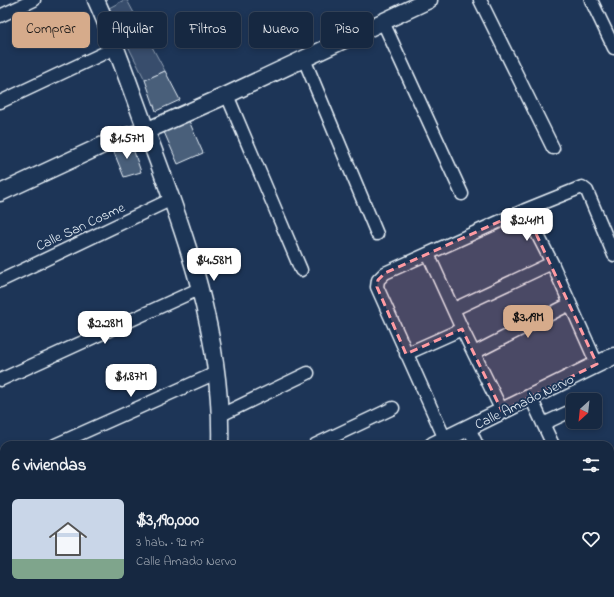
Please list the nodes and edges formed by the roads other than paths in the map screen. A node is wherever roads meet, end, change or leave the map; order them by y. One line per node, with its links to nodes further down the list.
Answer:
1 (34, 0): 7 (street)
2 (96, 0): 6 (street)
3 (429, 0): 8 (street)
4 (480, 0): 16 (street)
5 (591, 0): 11 (street)
6 (101, 12)
7 (0, 16)
8 (383, 22): 12 (street); 18 (street)
9 (113, 48): 14 (street)
10 (118, 48): 15 (street)
11 (614, 48)
12 (304, 59): 13 (street); 21 (street)
13 (227, 95): 15 (street); 25 (street)
14 (0, 102)
15 (146, 130): 17 (street); 19 (street)
16 (553, 148)
17 (0, 193)
18 (462, 194)
19 (172, 199): 26 (street, Calle San Cosme); 27 (street)
20 (525, 210): 22 (street); 23 (street); 24 (street)
21 (377, 234)
22 (428, 254): 29 (street); 32 (street)
23 (614, 255)
24 (552, 263): 28 (street); 29 (street)
25 (301, 270)
26 (0, 281)
27 (201, 288): 35 (street); 37 (street)
28 (570, 304): 31 (street); 34 (street)
29 (454, 309): 30 (street)
30 (462, 330): 31 (street); 32 (street)
31 (474, 353): 40 (street)
32 (406, 354): 48 (street)
33 (614, 356): 34 (street, Calle Amado Nervo)
34 (597, 364): 38 (street, Calle Amado Nervo)
35 (216, 373): 42 (street); 45 (street)
36 (308, 373): 42 (street)
37 (0, 380)
38 (531, 398): 40 (street, Calle Amado Nervo); 43 (street)
39 (394, 408): 47 (street)
40 (502, 411): 44 (street, Calle Amado Nervo)
41 (566, 413): 43 (street)
42 (221, 415): 46 (street)
43 (543, 424): 51 (street)
44 (469, 428): 49 (street, Calle Amado Nervo); 50 (street)
45 (64, 441)
46 (220, 441)
47 (324, 441)
48 (439, 441)
49 (441, 441)
50 (475, 441)
51 (551, 441)

